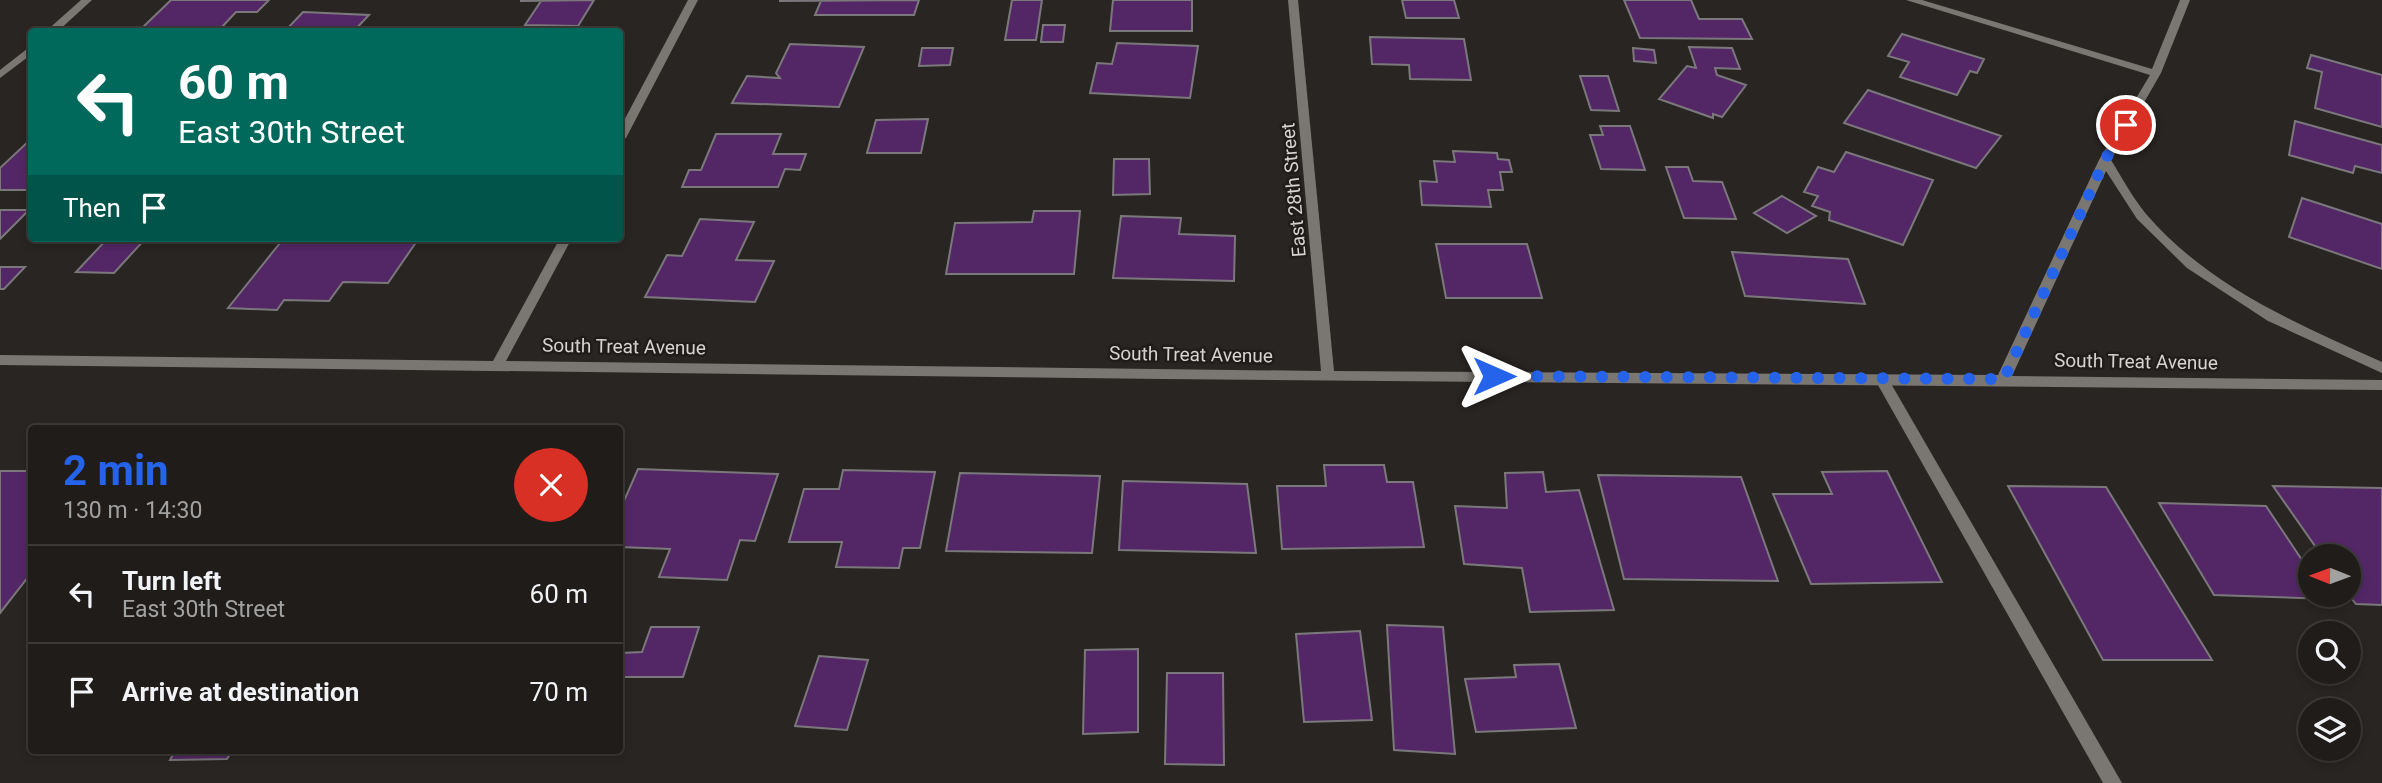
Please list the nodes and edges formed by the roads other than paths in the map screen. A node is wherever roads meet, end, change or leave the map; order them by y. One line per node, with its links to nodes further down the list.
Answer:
1 (87, 0): 6 (street)
2 (693, 0): 10 (street)
3 (1293, 0): 16 (street, East 28th Street)
4 (1911, 0): 8 (street)
5 (2185, 0): 8 (street)
6 (55, 28)
7 (28, 51): 9 (street)
8 (2156, 73): 11 (street)
9 (0, 75)
10 (623, 132)
11 (2105, 160): 15 (street); 18 (street)
12 (564, 242): 14 (street)
13 (0, 360): 14 (street, South Treat Avenue)
14 (498, 364): 16 (street, South Treat Avenue)
15 (2382, 368)
16 (1328, 376): 17 (street, South Treat Avenue)
17 (1881, 378): 18 (street, South Treat Avenue); 20 (street)
18 (2004, 379): 19 (street, South Treat Avenue)
19 (2382, 384)
20 (2113, 783)

